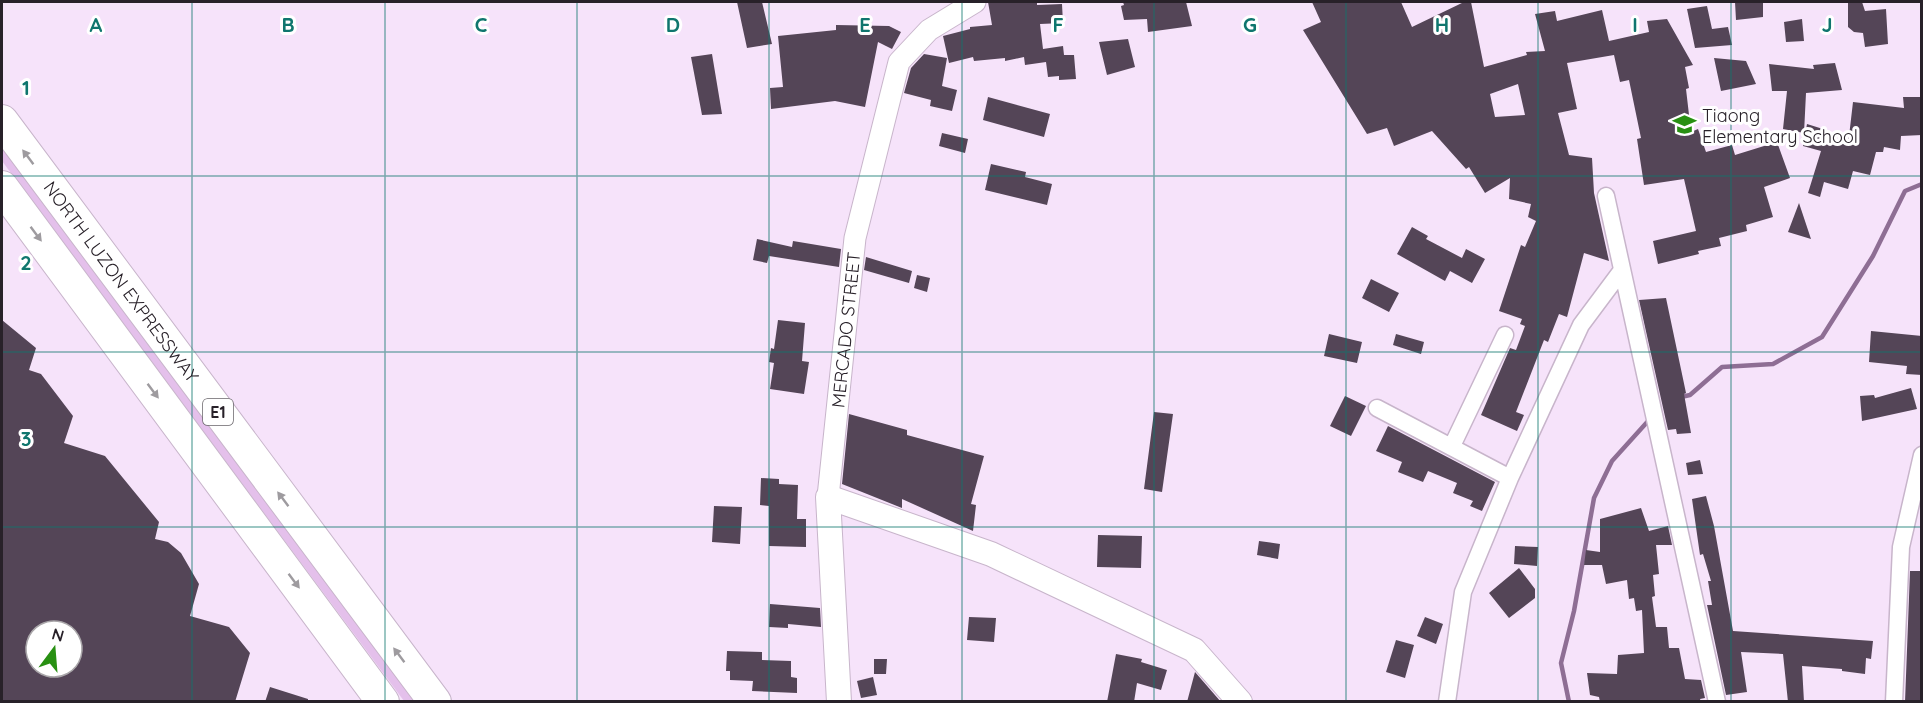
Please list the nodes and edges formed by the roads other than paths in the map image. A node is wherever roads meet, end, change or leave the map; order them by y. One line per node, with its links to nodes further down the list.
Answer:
1 (975, 2): 11 (street, MERCADO STREET)
2 (2, 121): 13 (highway, NORTH LUZON EXPRESSWAY / E1, one-way to 2)
3 (2, 187): 12 (highway, E1, one-way to 12)
4 (1606, 196): 5 (street)
5 (1622, 270): 10 (street); 17 (street)
6 (1505, 334): 8 (street)
7 (1377, 408): 8 (street)
8 (1452, 446): 10 (street)
9 (1922, 455): 18 (street)
10 (1510, 478): 16 (street)
11 (828, 497): 14 (main road, MERCADO STREET); 15 (main road)
12 (384, 702)
13 (435, 702)
14 (839, 702)
15 (1239, 702)
16 (1447, 702)
17 (1717, 702)
18 (1894, 702)

